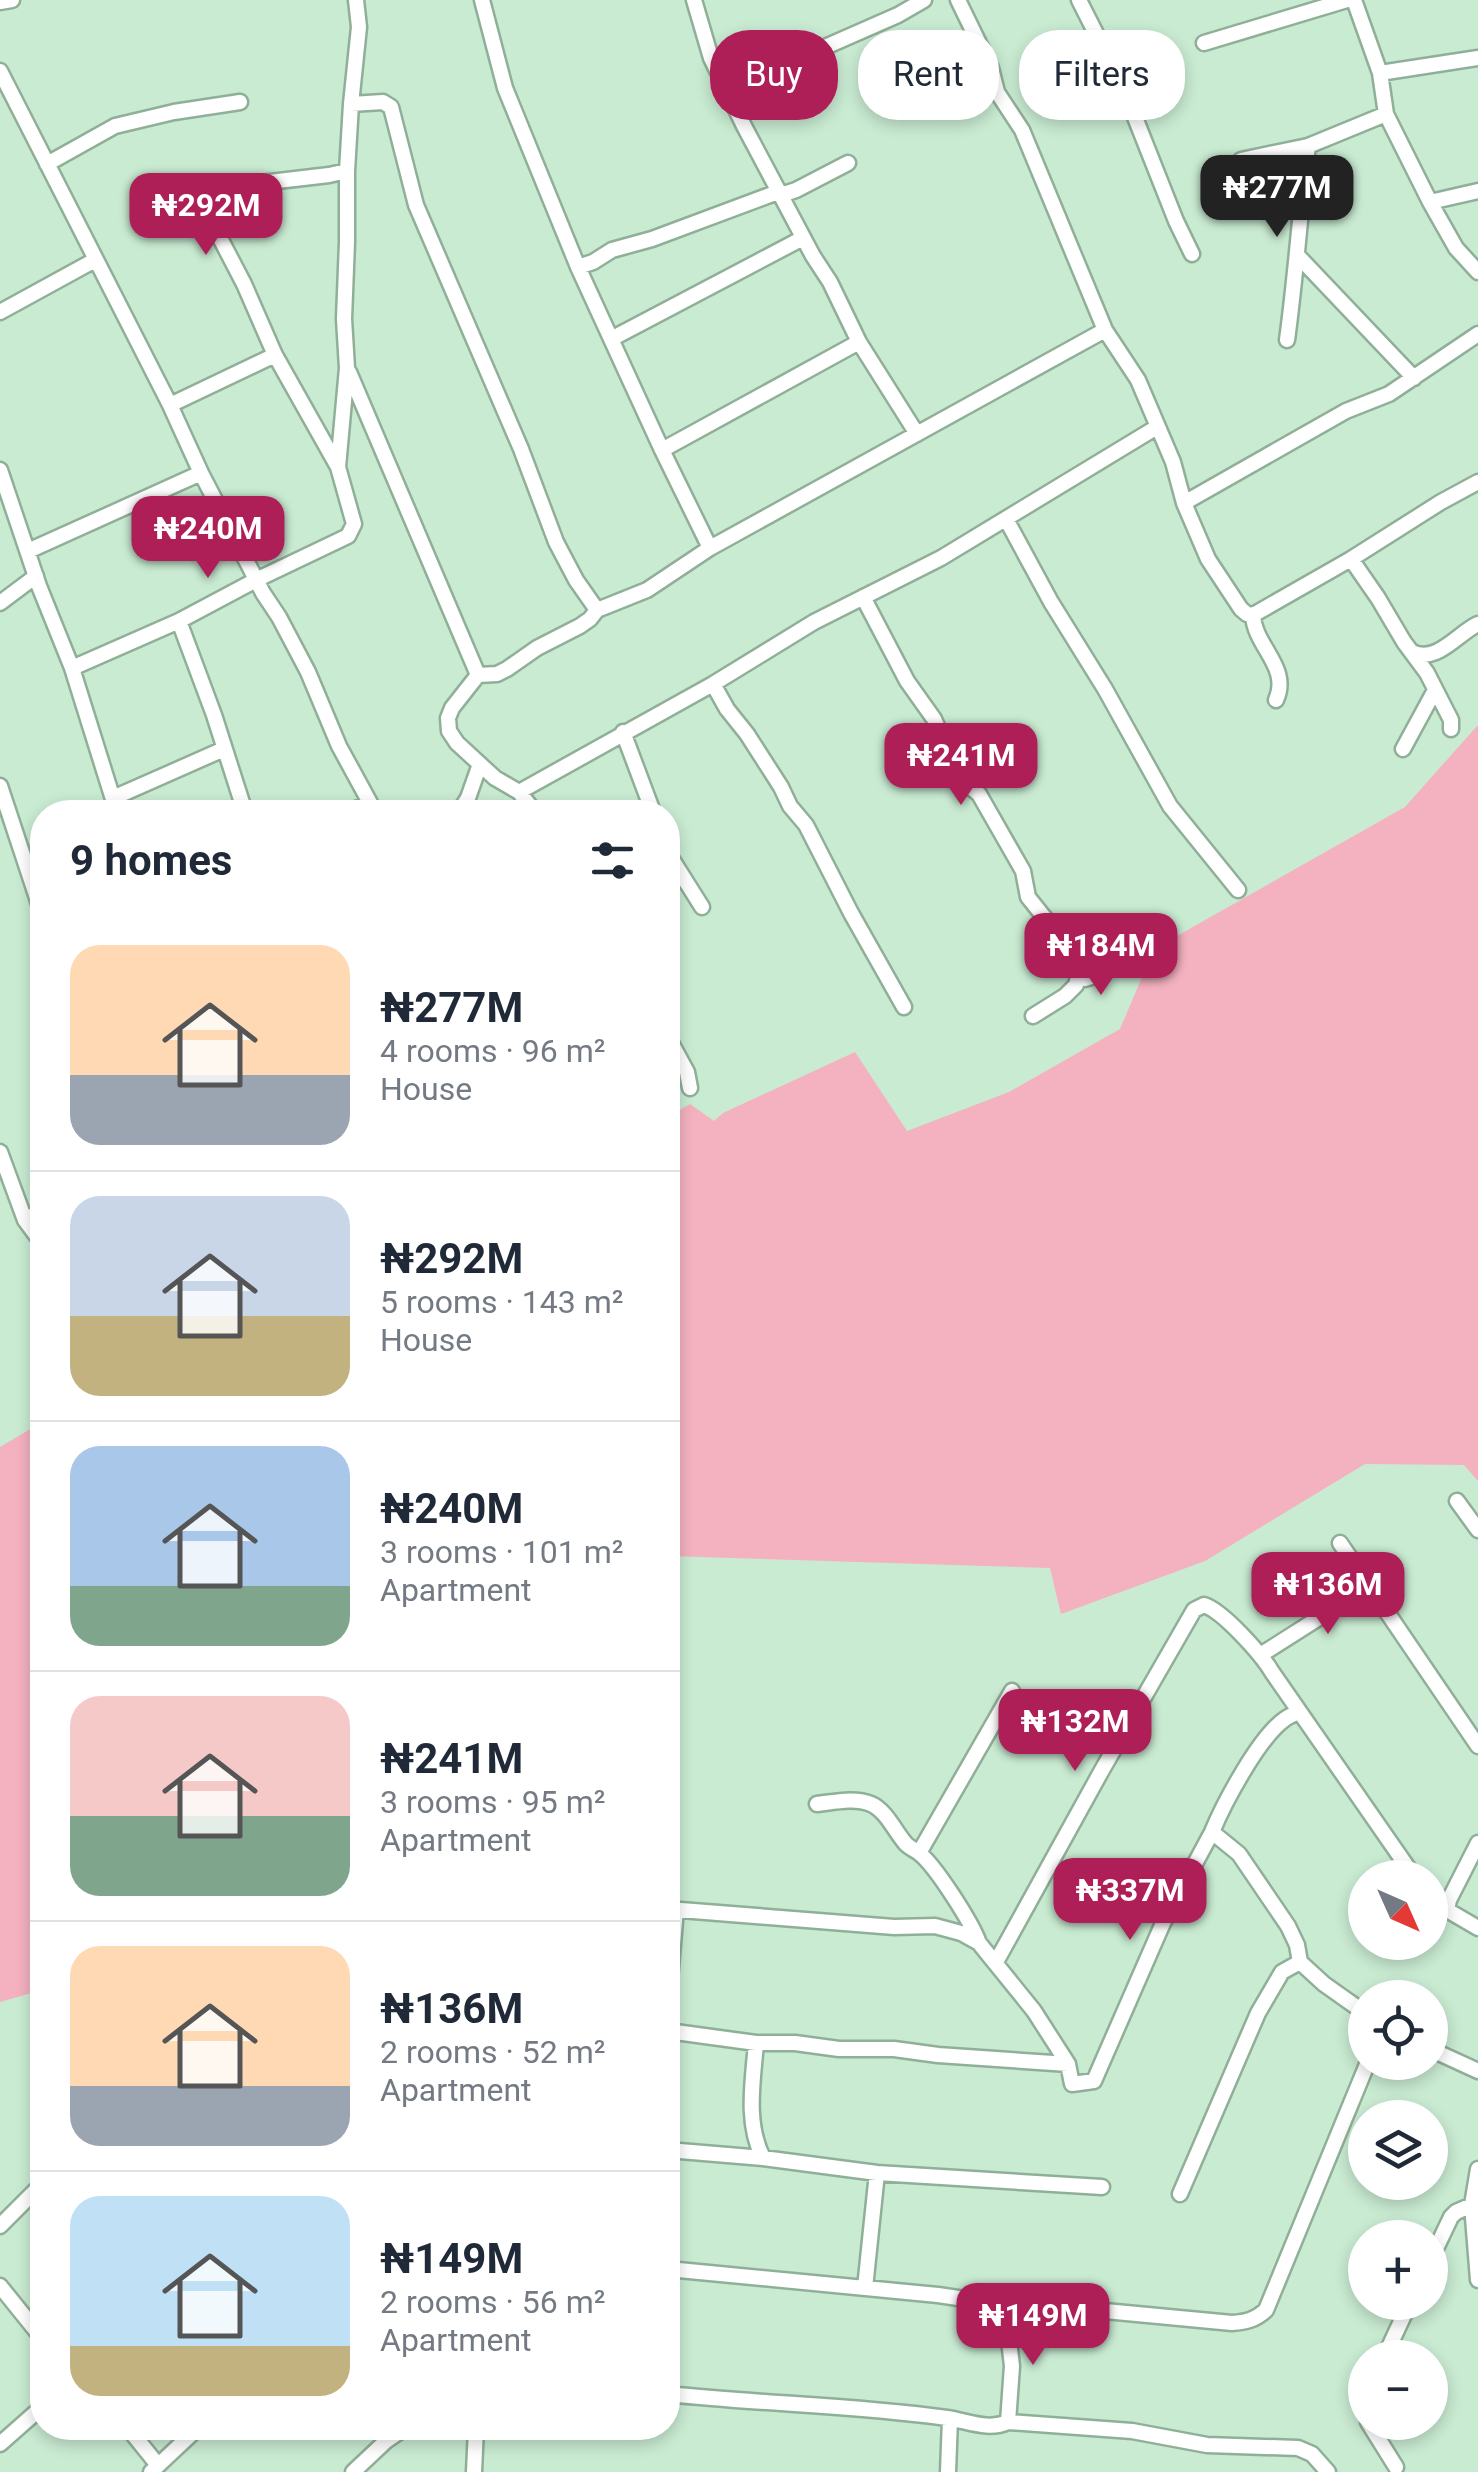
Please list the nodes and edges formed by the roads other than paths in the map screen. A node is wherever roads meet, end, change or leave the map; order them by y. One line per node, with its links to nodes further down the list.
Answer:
1 (12, 0): 9 (street)
2 (356, 0): 17 (street)
3 (482, 0): 32 (street)
4 (694, 0): 12 (street)
5 (924, 0): 10 (street)
6 (958, 0): 35 (street)
7 (1080, 0): 29 (street)
8 (1351, 0): 11 (street); 15 (street)
9 (0, 2)
10 (838, 41)
11 (1204, 44)
12 (710, 55)
13 (1478, 58): 15 (street)
14 (0, 71): 23 (street)
15 (1380, 73): 18 (street)
16 (240, 102): 23 (street)
17 (351, 104): 24 (street); 60 (street)
18 (1386, 114): 20 (street); 27 (street)
19 (742, 120): 25 (street)
20 (1308, 146): 21 (street); 30 (street)
21 (1241, 160)
22 (848, 163): 25 (street)
23 (47, 164): 31 (street)
24 (347, 171): 40 (street); 41 (street)
25 (778, 192): 28 (street); 32 (street)
26 (1478, 192): 27 (street)
27 (1430, 202): 33 (street)
28 (803, 238): 37 (street); 39 (street)
29 (1192, 254)
30 (1298, 256): 38 (street); 42 (street)
31 (94, 260): 34 (street); 43 (street)
32 (578, 267): 37 (street)
33 (1478, 272)
34 (0, 312)
35 (1105, 330): 44 (street); 45 (street)
36 (1478, 334): 42 (street)
37 (610, 339): 46 (street)
38 (1288, 340)
39 (859, 342): 45 (street); 46 (street)
40 (275, 355): 43 (street); 47 (street)
41 (348, 368): 47 (street); 66 (street)
42 (1414, 378): 51 (street)
43 (170, 405): 49 (street)
44 (1157, 427): 51 (street); 52 (street)
45 (917, 434): 53 (street)
46 (662, 450): 53 (street)
47 (338, 467): 57 (street)
48 (0, 470): 54 (street)
49 (201, 473): 54 (street); 57 (street)
50 (1478, 482): 55 (street)
51 (1184, 503): 61 (street)
52 (1006, 519): 58 (street); 86 (street)
53 (710, 548): 60 (street)
54 (28, 551): 56 (street)
55 (1351, 559): 61 (street); 64 (street)
56 (36, 576): 59 (street); 65 (street)
57 (258, 579): 62 (street); 80 (street)
58 (863, 597): 67 (street); 89 (street)
59 (0, 604)
60 (597, 610): 66 (street)
61 (1254, 615): 69 (street)
62 (179, 621): 65 (street); 73 (street)
63 (1478, 624): 64 (street)
64 (1412, 652): 68 (street)
65 (72, 668): 77 (street)
66 (478, 675): 74 (street)
67 (712, 684): 71 (street); 90 (street)
68 (1435, 690): 70 (street); 72 (street)
69 (1276, 700)
70 (1451, 730)
71 (622, 732): 76 (street); 83 (street)
72 (1403, 748)
73 (224, 750): 78 (street); 79 (street)
74 (480, 764): 76 (street); 81 (street)
75 (0, 786): 85 (street)
76 (518, 792): 82 (street)
77 (113, 800)
78 (125, 800)
79 (241, 800)
80 (369, 800)
81 (467, 800)
82 (525, 800)
83 (648, 800)
84 (680, 872): 87 (street)
85 (30, 877)
86 (1238, 890)
87 (702, 907)
88 (1122, 959): 89 (street)
89 (1078, 973): 91 (street)
90 (904, 1007)
91 (1033, 1016)
92 (680, 1059): 93 (street)
93 (690, 1088)
94 (0, 1152): 96 (street)
95 (30, 1217): 96 (street)
96 (25, 1220): 97 (street)
97 (30, 1227)
98 (1457, 1502): 99 (street)
99 (1478, 1530)
100 (1340, 1544): 101 (street)
101 (1370, 1586): 102 (street); 105 (street)
102 (1262, 1654): 104 (street); 116 (street)
103 (1012, 1691): 109 (street)
104 (1299, 1712): 107 (street); 110 (street)
105 (1478, 1746)
106 (817, 1804): 109 (street)
107 (1212, 1832): 117 (street); 122 (street)
108 (1478, 1843): 111 (street)
109 (920, 1853): 115 (street)
110 (1402, 1860)
111 (1448, 1904)
112 (680, 1910): 115 (street)
113 (1448, 1912): 114 (street)
114 (1478, 1928)
115 (979, 1943): 116 (street)
116 (996, 1962): 122 (street)
117 (1300, 1962): 118 (street); 130 (street)
118 (1348, 2001)
119 (680, 2033): 120 (street)
120 (756, 2043): 122 (street); 126 (street)
121 (1448, 2057): 123 (street)
122 (1068, 2064)
123 (1478, 2071)
124 (1361, 2080): 139 (street)
125 (680, 2151): 126 (street)
126 (763, 2158): 128 (street)
127 (1478, 2169): 132 (street)
128 (877, 2173): 129 (street); 138 (street)
129 (1102, 2186)
130 (1180, 2194)
131 (30, 2196): 134 (street)
132 (1472, 2205): 133 (street); 136 (street)
133 (1448, 2223)
134 (0, 2226)
135 (680, 2270): 138 (street)
136 (1478, 2280)
137 (0, 2286): 140 (street)
138 (865, 2288): 139 (street)
139 (1012, 2310): 144 (street)
140 (30, 2323)
141 (680, 2395): 143 (street)
142 (30, 2418): 150 (street)
143 (950, 2418): 144 (street); 155 (street)
144 (1008, 2422): 156 (street)
145 (136, 2440): 152 (street)
146 (185, 2440): 152 (street)
147 (387, 2440): 153 (street)
148 (475, 2440): 154 (street)
149 (1379, 2440): 151 (street)
150 (0, 2444)
151 (1396, 2467)
152 (154, 2468)
153 (353, 2472)
154 (474, 2472)
155 (948, 2472)
156 (1328, 2472)

